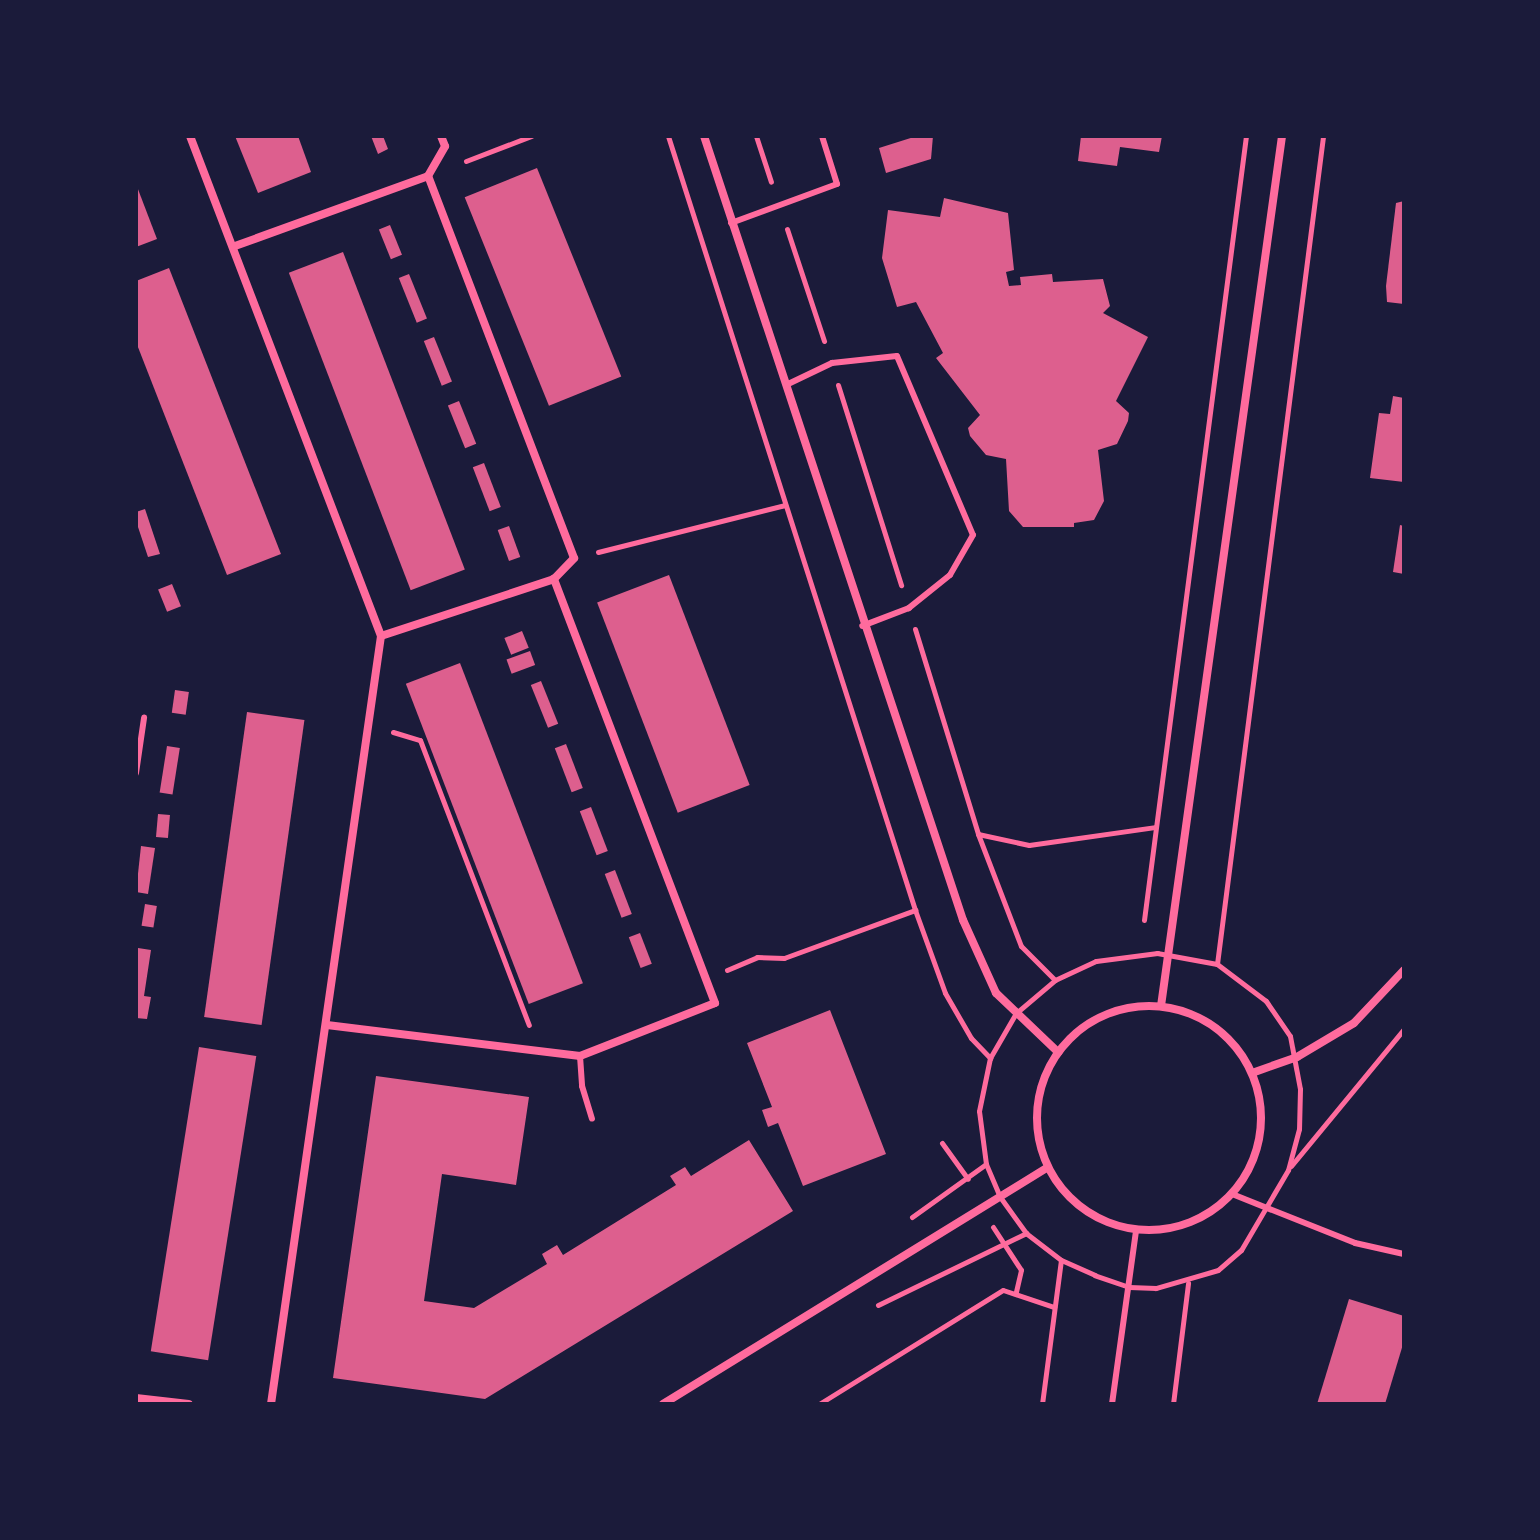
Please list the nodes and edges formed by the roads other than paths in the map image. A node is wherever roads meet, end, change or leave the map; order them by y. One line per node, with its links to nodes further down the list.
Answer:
1 (190, 136): 8 (street)
2 (441, 136): 6 (street)
3 (704, 136): 7 (street)
4 (822, 136): 7 (lane)
5 (1282, 136): 16 (street)
6 (428, 176): 8 (street); 10 (street)
7 (731, 223): 9 (street)
8 (235, 246): 12 (street)
9 (784, 386): 11 (street); 11 (lane)
10 (554, 579): 12 (street); 19 (street)
11 (862, 626): 18 (street)
12 (381, 636): 17 (street)
13 (144, 718): 14 (lane)
14 (136, 770)
15 (1404, 970): 20 (street)
16 (1161, 1006): 18 (street); 20 (street)
17 (327, 1025): 19 (street); 28 (street)
18 (1058, 1052): 22 (street)
19 (580, 1056): 21 (lane)
20 (1252, 1073): 23 (street)
21 (592, 1119)
22 (1048, 1167): 24 (street); 29 (street)
23 (1232, 1194): 24 (street); 25 (lane)
24 (1136, 1230): 30 (lane)
25 (1404, 1254)
26 (136, 1398): 27 (street)
27 (189, 1404)
28 (271, 1404)
29 (663, 1404)
30 (1112, 1404)

